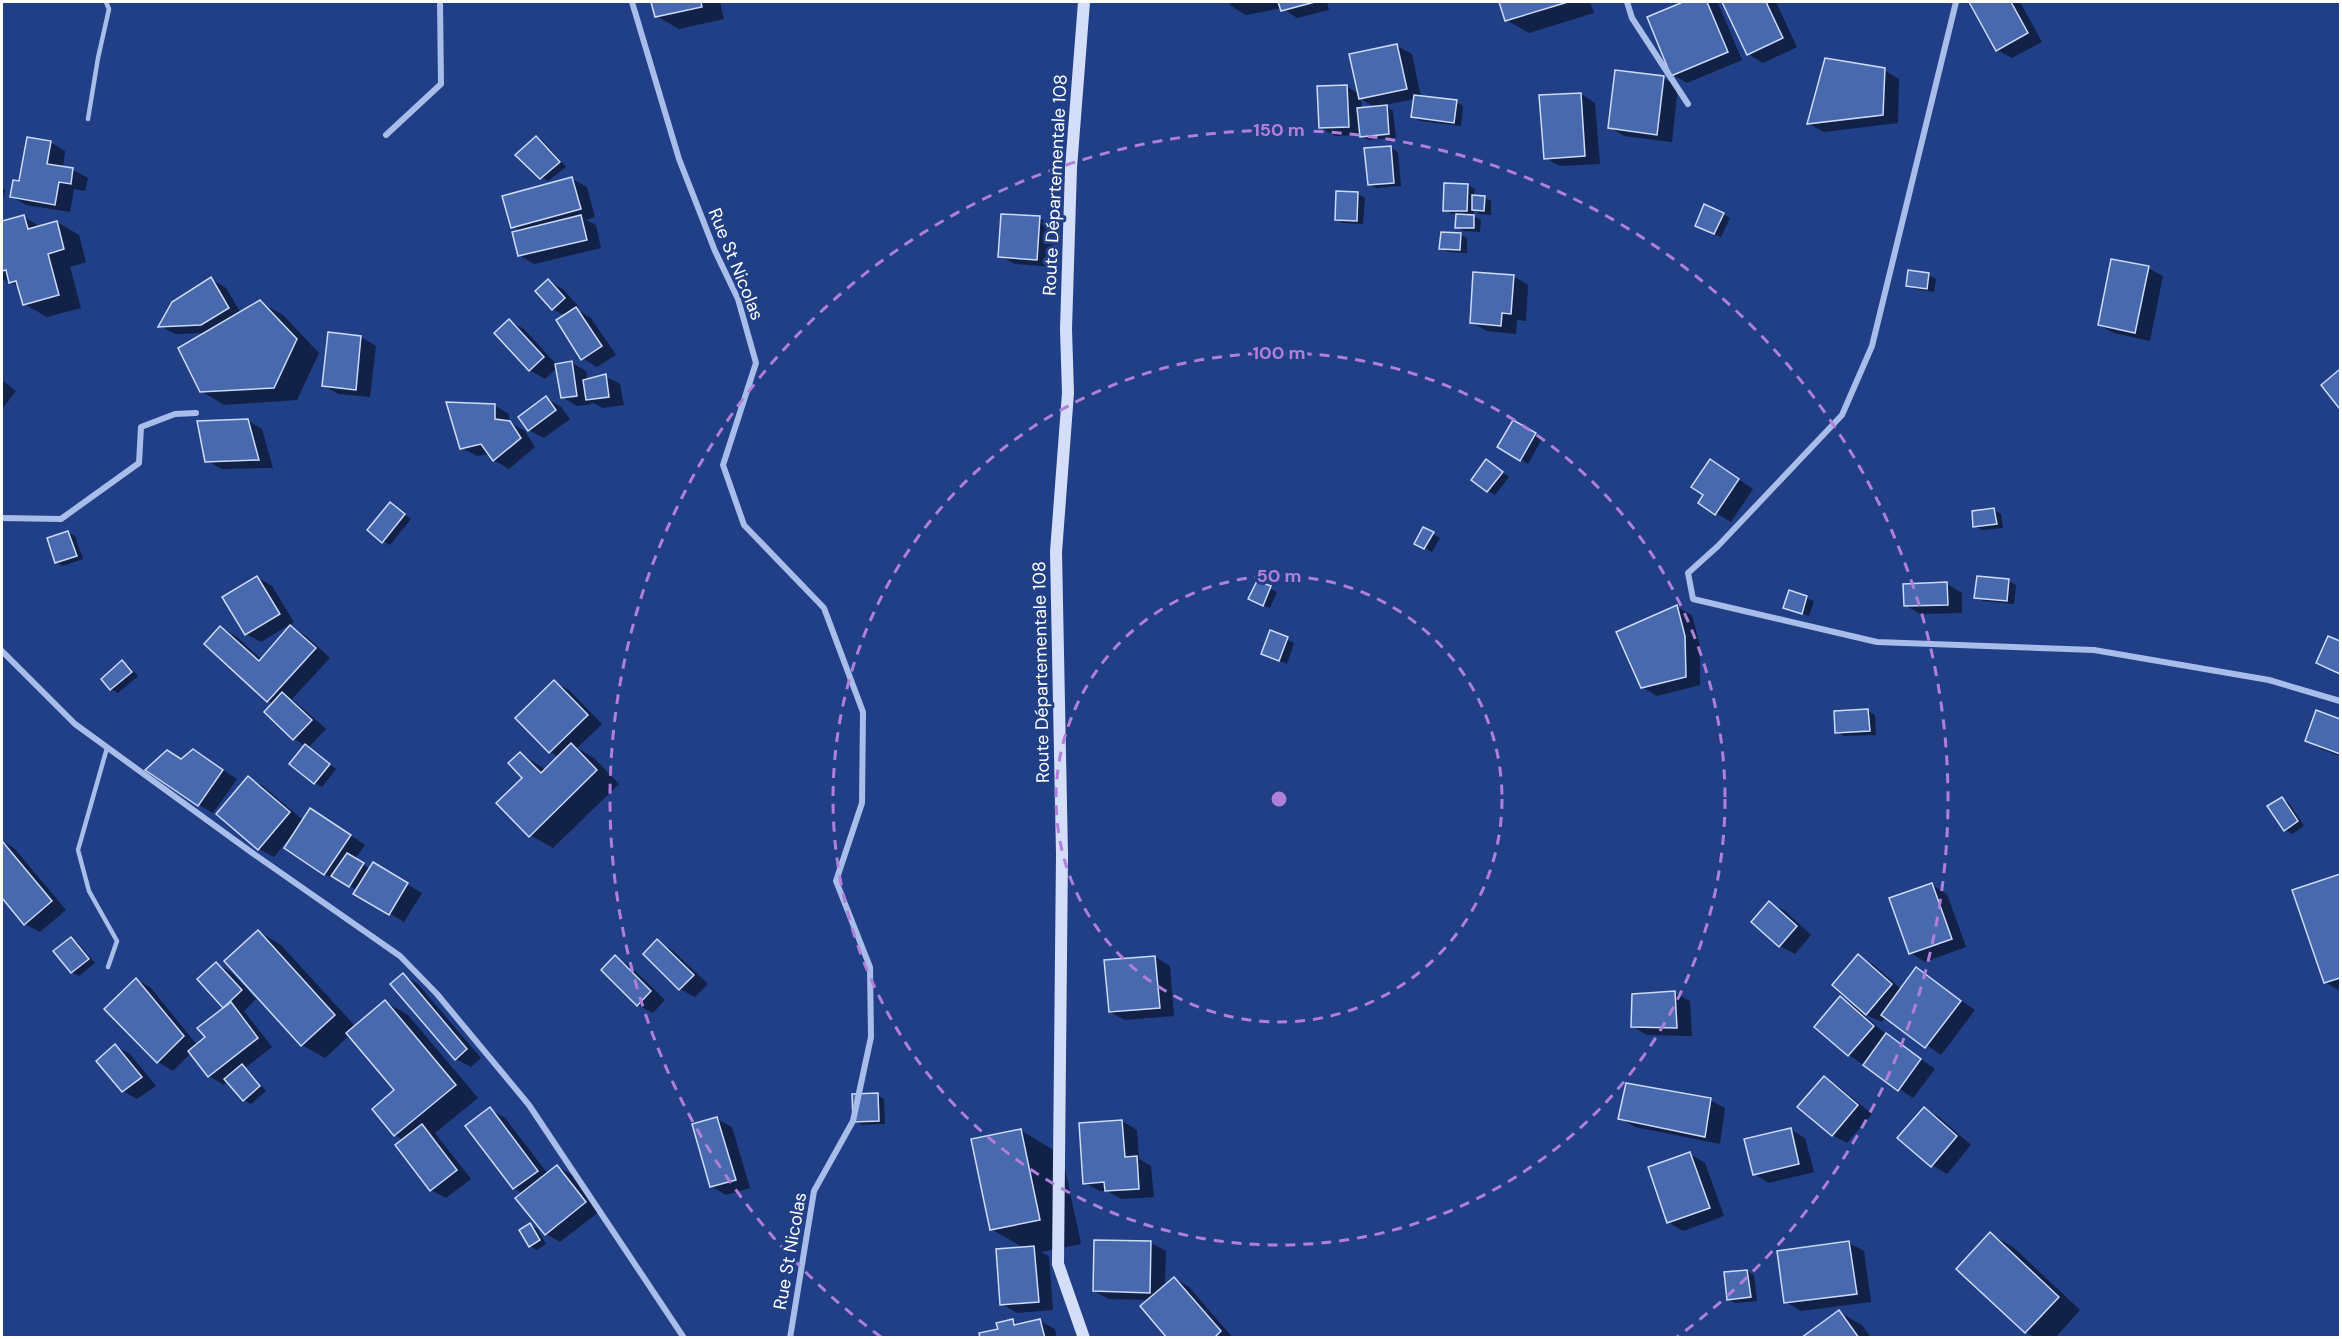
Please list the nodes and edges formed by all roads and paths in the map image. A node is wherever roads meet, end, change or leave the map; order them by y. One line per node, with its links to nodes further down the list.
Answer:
1 (106, 2): 8 (lane)
2 (440, 2): 9 (street)
3 (632, 2): 17 (street, Rue St Nicolas)
4 (1084, 2): 18 (main road, Route Départementale 108)
5 (1627, 2): 7 (street)
6 (1956, 2): 13 (street)
7 (1688, 104)
8 (88, 119)
9 (386, 135)
10 (196, 413): 11 (street)
11 (2, 518)
12 (2, 651): 14 (street)
13 (2340, 701)
14 (107, 748): 15 (lane); 16 (street)
15 (108, 967)
16 (684, 1338)
17 (790, 1338)
18 (1084, 1338)

